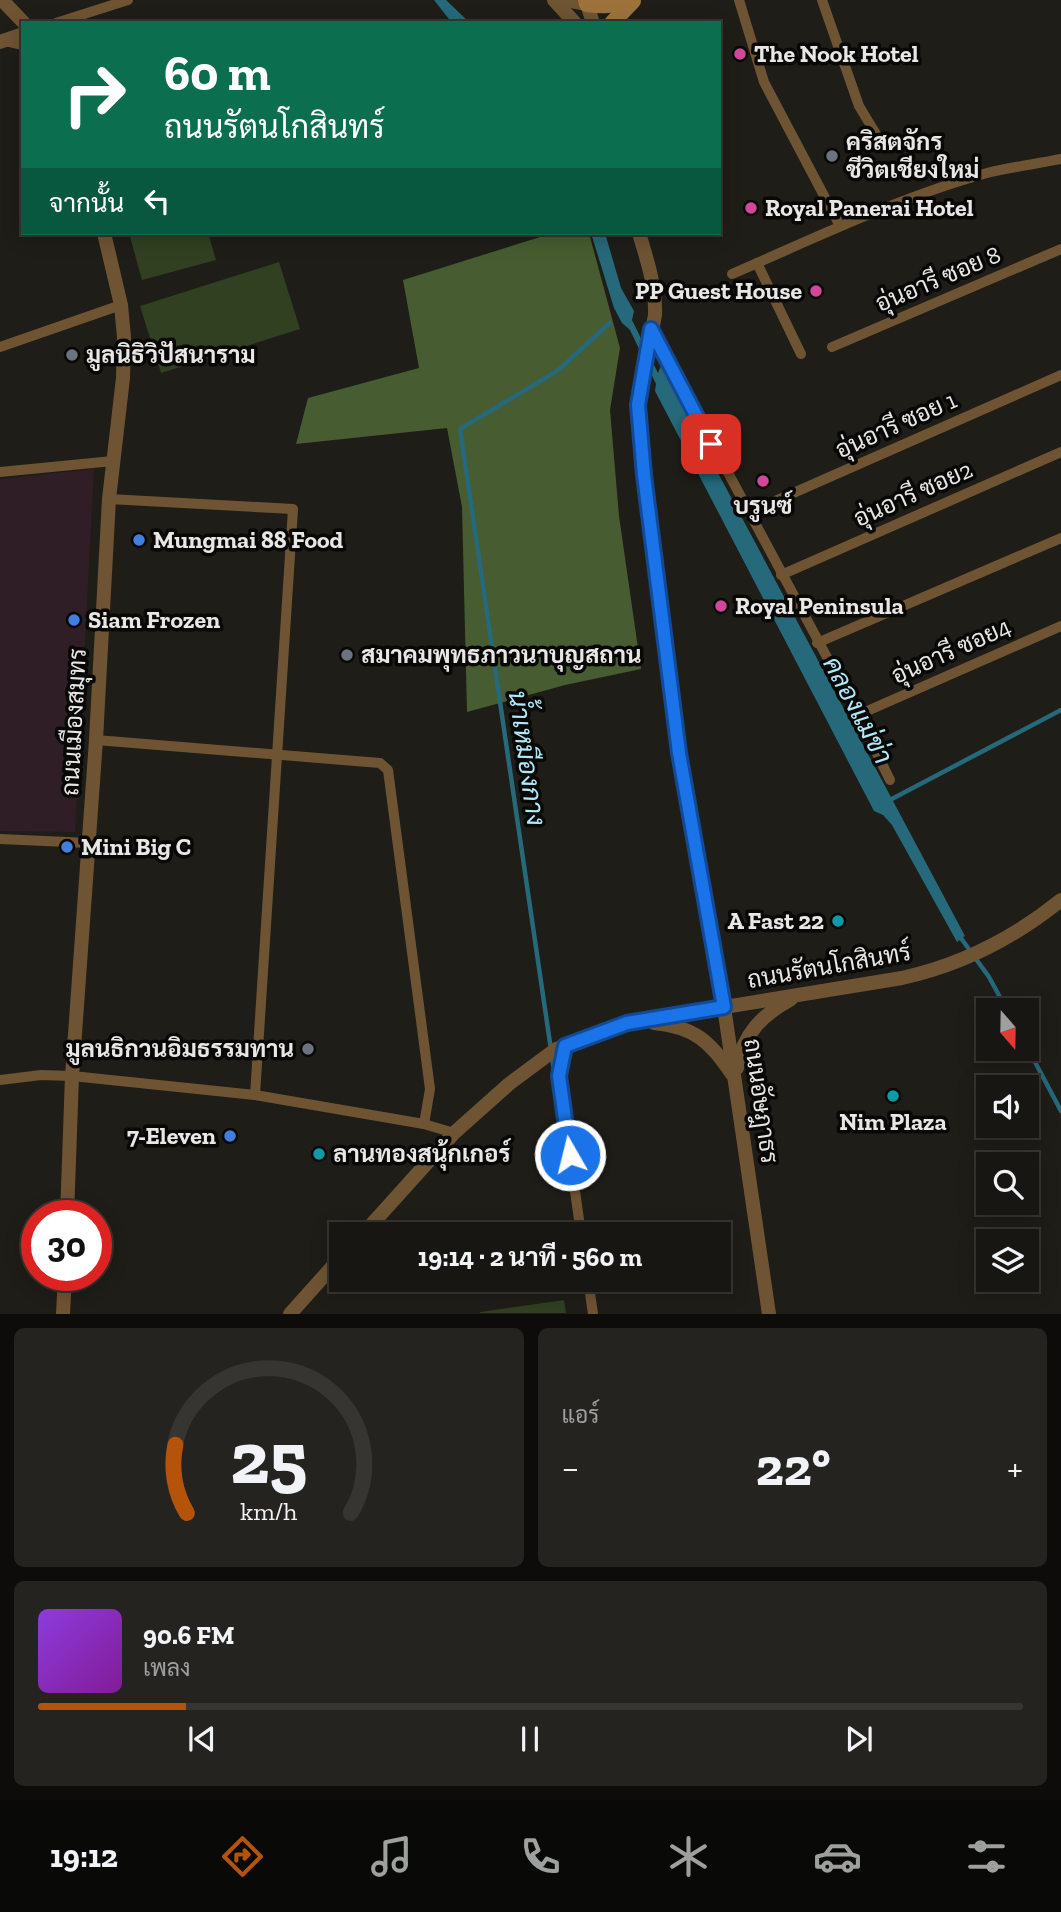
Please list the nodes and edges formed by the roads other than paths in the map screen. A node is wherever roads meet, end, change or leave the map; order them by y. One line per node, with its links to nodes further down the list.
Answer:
1 (2, 0): 11 (street)
2 (128, 0): 10 (street)
3 (554, 0): 14 (street)
4 (566, 0): 9 (street)
5 (628, 0): 9 (main road)
6 (635, 0): 16 (main road)
7 (739, 0): 22 (street)
8 (822, 0): 20 (street)
9 (586, 2): 15 (street)
10 (90, 12): 12 (street); 13 (street)
11 (22, 21)
12 (62, 21)
13 (79, 21)
14 (573, 21)
15 (592, 21)
16 (613, 21)
17 (21, 35): 18 (street)
18 (3, 42): 19 (street)
19 (21, 45)
20 (882, 144)
21 (1061, 159): 22 (street)
22 (840, 226): 26 (street)
23 (104, 235): 28 (street, ถนนเมืองสมุทร)
24 (640, 235): 29 (street, ถนนอัษฎาธร)
25 (1061, 249): 31 (street, อุ่นอารี ซอย 8)
26 (757, 263): 27 (street); 32 (street)
27 (732, 275)
28 (121, 305): 30 (street); 35 (street, ถนนเมืองสมุทร)
29 (651, 329): 38 (street); 51 (street, ถนนอัษฎาธร)
30 (0, 347)
31 (832, 347)
32 (801, 354)
33 (1061, 375): 38 (street, อุ่นอารี ซอย 1)
34 (1061, 452): 40 (street, อุ่นอารี ซอย2)
35 (113, 461): 36 (street); 37 (street, ถนนเมืองสมุทร)
36 (0, 472)
37 (109, 499): 44 (street, ถนนเมืองสมุทร); 45 (street)
38 (748, 513): 40 (street)
39 (1061, 538): 42 (street)
40 (782, 575): 42 (street)
41 (1061, 626): 43 (street, อุ่นอารี ซอย4)
42 (817, 643): 43 (street)
43 (858, 715): 46 (street)
44 (96, 740): 45 (street); 48 (street, ถนนเมืองสมุทร)
45 (277, 755): 57 (street); 58 (street)
46 (890, 779)
47 (0, 839): 48 (street)
48 (89, 843): 54 (street, ถนนเมืองสมุทร)
49 (1061, 900): 50 (street, ถนนรัตนโกสินทร์)
50 (799, 995): 51 (street, ถนนรัตนโกสินทร์); 55 (street)
51 (724, 1007): 52 (street, ถนนรัตนโกสินทร์); 55 (street, ถนนอัษฎาธร)
52 (635, 1022): 53 (street, ถนนรัตนโกสินทร์); 55 (street)
53 (561, 1048): 59 (street, ถนนรัตนโกสินทร์); 62 (street)
54 (72, 1076): 56 (street); 57 (street); 60 (street, ถนนเมืองสมุทร)
55 (735, 1079): 69 (street, ถนนอัษฎาธร)
56 (0, 1080)
57 (255, 1095): 58 (street)
58 (424, 1124): 59 (street)
59 (454, 1133): 61 (street, ถนนรัตนโกสินทร์)
60 (68, 1200)
61 (374, 1222)
62 (579, 1222)
63 (329, 1270): 67 (street)
64 (64, 1291): 66 (street)
65 (590, 1292): 68 (street)
66 (63, 1314)
67 (290, 1314)
68 (593, 1314)
69 (769, 1314)

